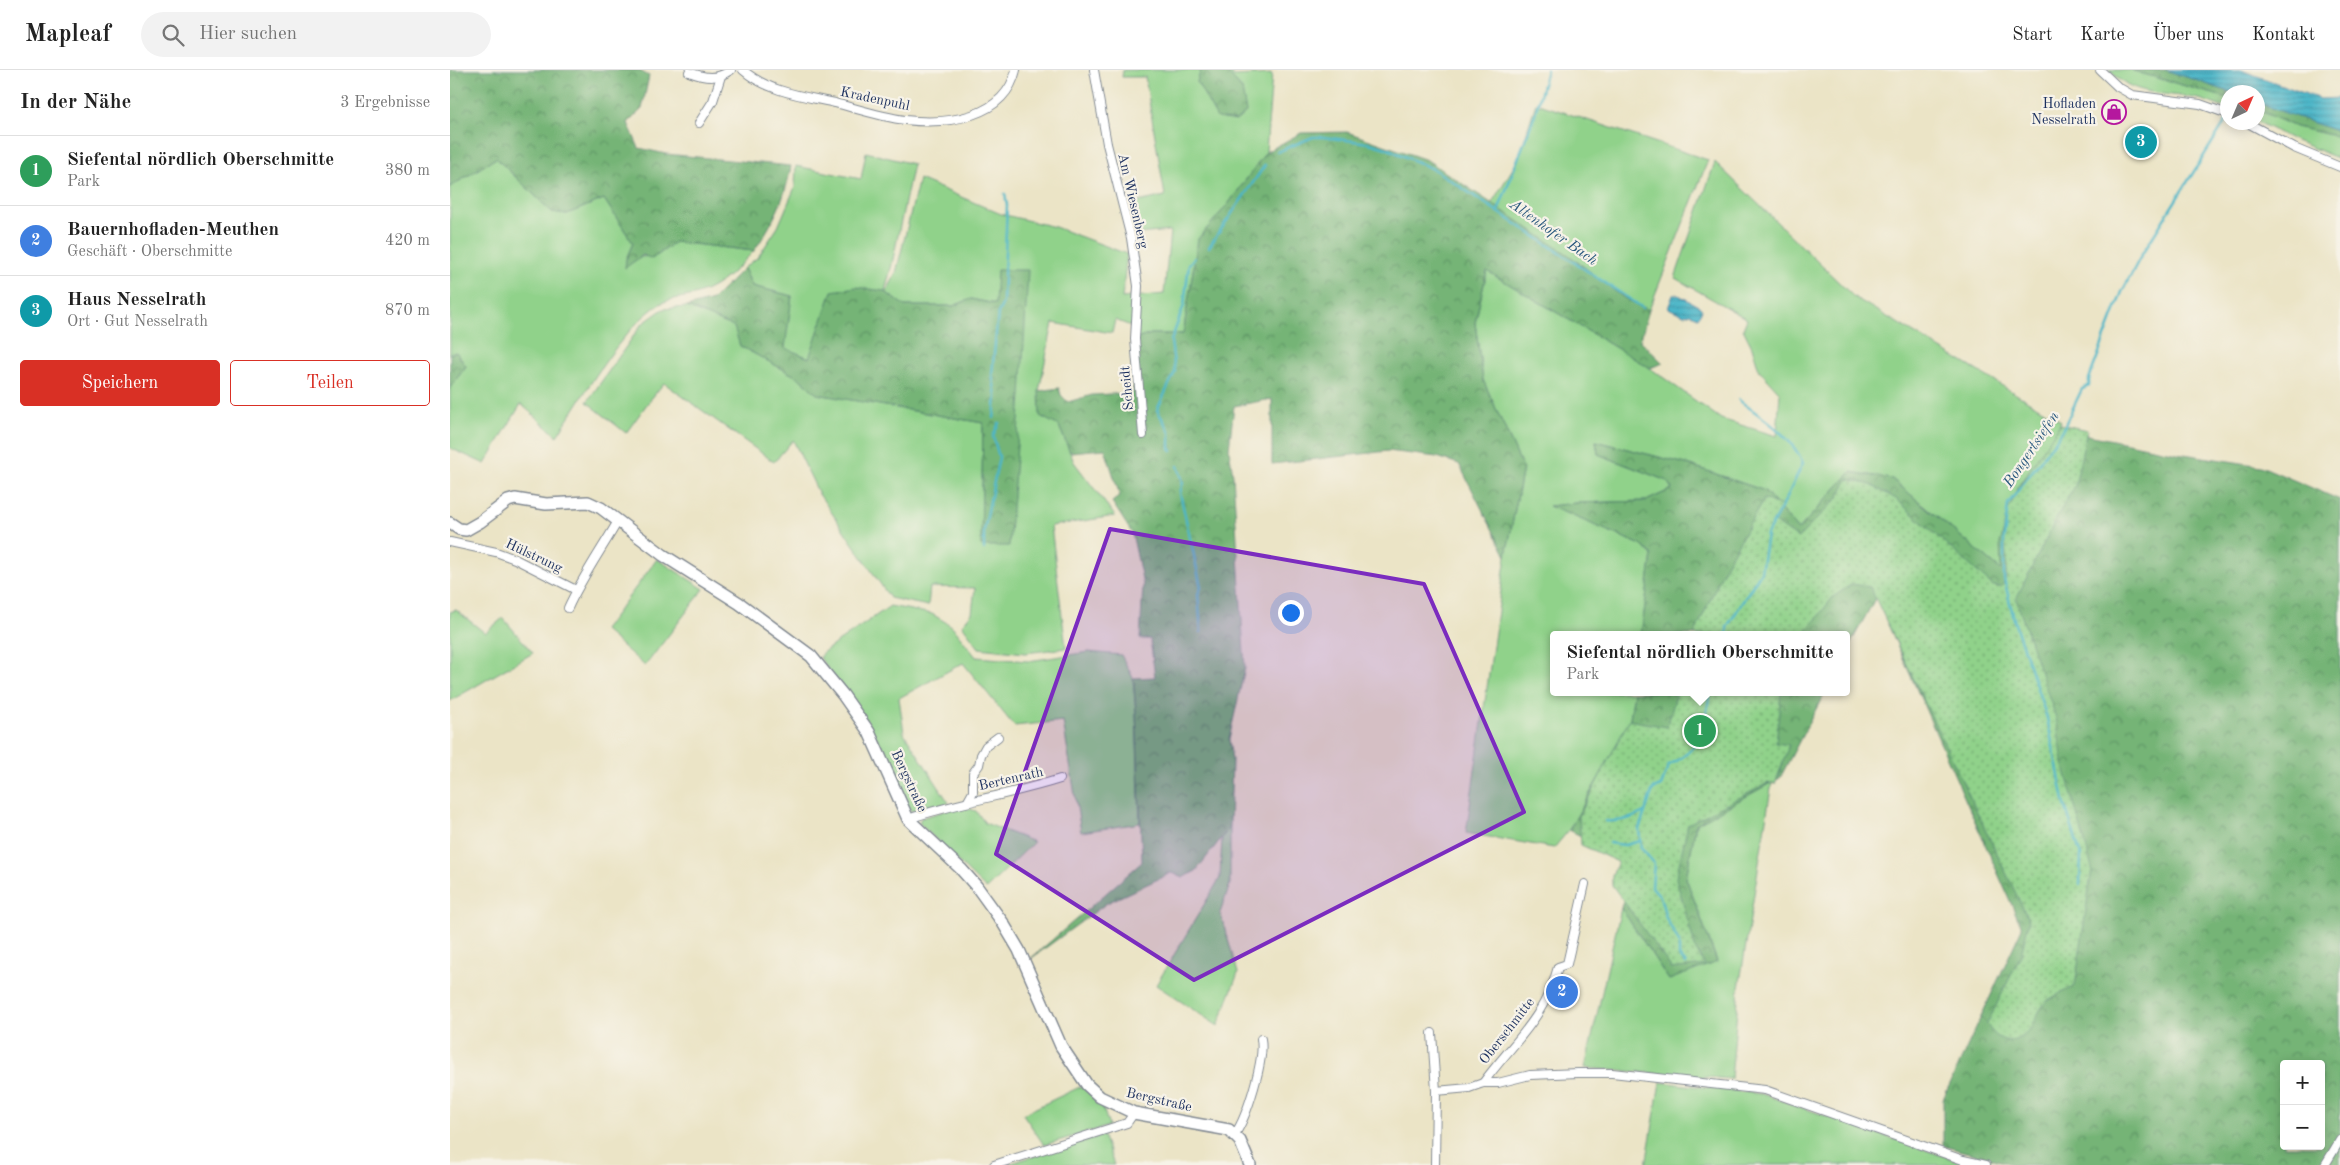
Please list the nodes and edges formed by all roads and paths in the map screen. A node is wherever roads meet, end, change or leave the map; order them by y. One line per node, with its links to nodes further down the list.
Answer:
1 (731, 70): 7 (street)
2 (743, 70): 3 (street, Kradenpuhl)
3 (1016, 70)
4 (1094, 70): 12 (street, Am Wiesenberg)
5 (2100, 70): 8 (street)
6 (689, 72): 7 (street)
7 (721, 76): 9 (street)
8 (2220, 111)
9 (699, 123)
10 (2261, 130): 11 (street)
11 (2340, 167)
12 (1135, 339): 13 (street, Scheidt)
13 (1143, 435)
14 (618, 521): 15 (street, Bergstraße); 17 (street); 22 (street, Bergstraße)
15 (450, 523)
16 (450, 542): 17 (street, Hülstrung)
17 (576, 590): 18 (street)
18 (568, 608)
19 (998, 737): 21 (street, Bertenrath)
20 (1060, 779): 21 (street, Bertenrath)
21 (968, 801): 22 (street, Bertenrath)
22 (908, 819): 28 (street, Bergstraße)
23 (1585, 884): 26 (street, Oberschmitte)
24 (1432, 1033): 27 (street)
25 (1261, 1039): 29 (street)
26 (1483, 1083): 27 (street, Oberschmitte); 34 (street, Oberschmitte)
27 (1436, 1091): 33 (street)
28 (1134, 1113): 29 (street, Bergstraße); 31 (street)
29 (1235, 1134): 32 (street)
30 (2340, 1140): 35 (street)
31 (994, 1165)
32 (1250, 1165)
33 (1434, 1165)
34 (1986, 1165)
35 (2325, 1165)

